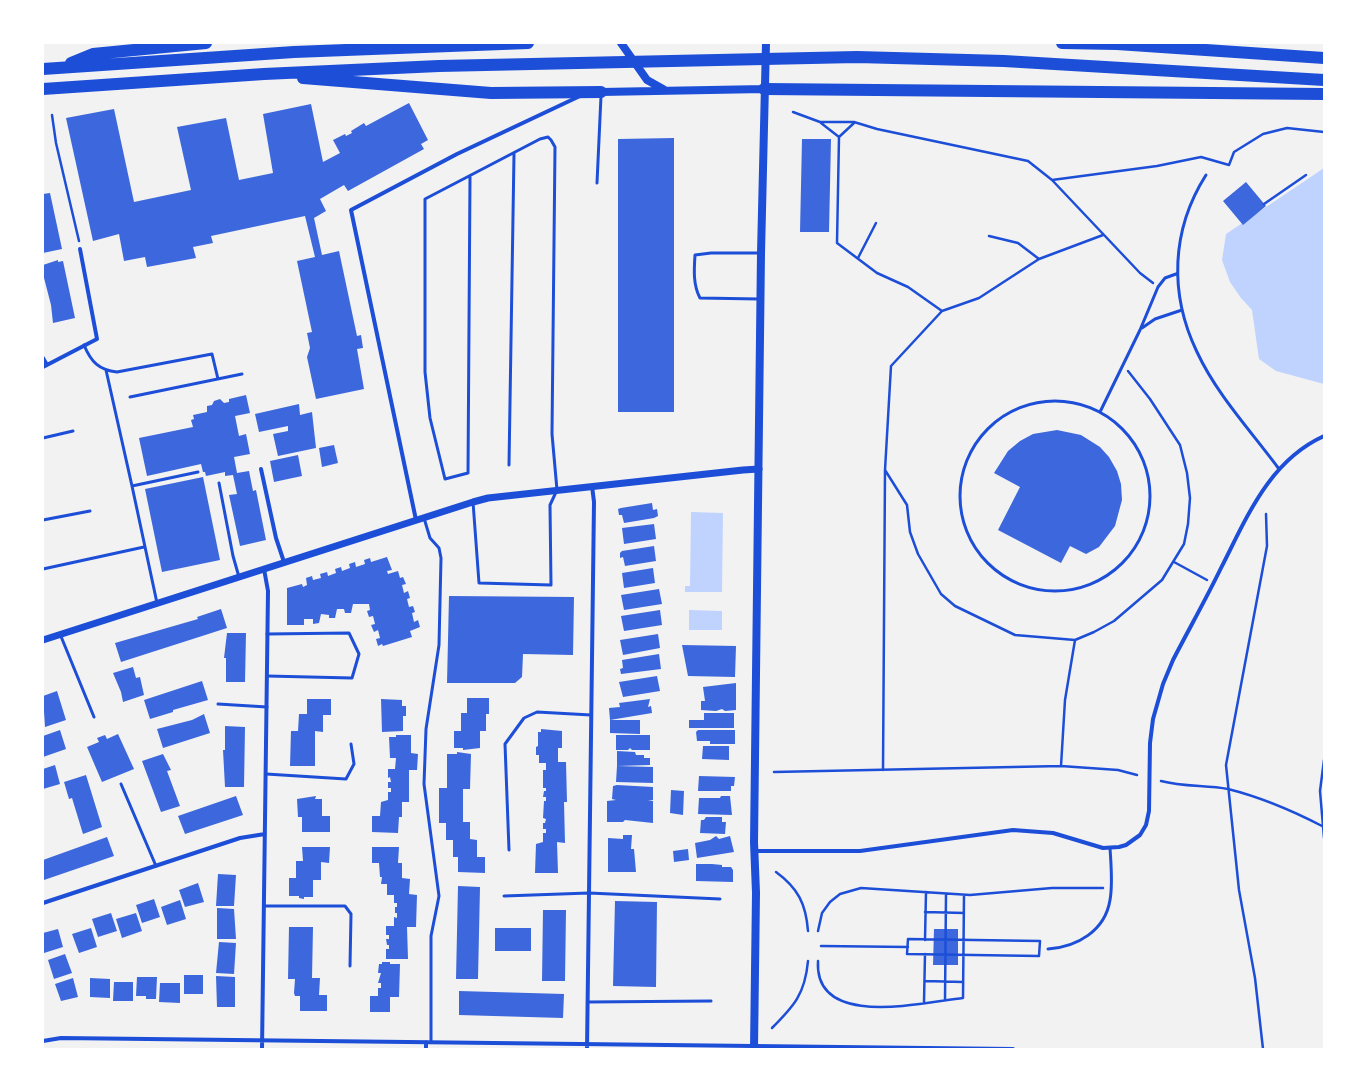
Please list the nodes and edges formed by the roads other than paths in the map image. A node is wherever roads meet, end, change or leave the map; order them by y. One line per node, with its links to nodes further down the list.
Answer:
1 (206, 43): 7 (highway)
2 (528, 43): 7 (highway)
3 (621, 43): 13 (main road)
4 (766, 43): 12 (main road)
5 (1062, 43): 6 (highway)
6 (1324, 58)
7 (60, 67): 8 (highway)
8 (43, 69)
9 (264, 74): 10 (highway); 11 (highway); 14 (highway)
10 (1324, 80)
11 (43, 89)
12 (764, 89): 13 (main road); 16 (highway); 22 (main road)
13 (668, 90): 15 (main road)
14 (588, 92): 15 (highway); 51 (street)
15 (601, 92): 20 (lane)
16 (1324, 94)
17 (514, 154): 19 (lane); 38 (lane); 46 (lane)
18 (1206, 175): 23 (lane)
19 (470, 176): 19 (lane)
20 (597, 183)
21 (80, 249): 27 (street)
22 (761, 253): 24 (main road); 24 (lane)
23 (1176, 274): 25 (lane); 26 (lane)
24 (761, 299): 41 (main road)
25 (1182, 310): 26 (lane); 40 (lane)
26 (1140, 330): 34 (lane)
27 (84, 345): 29 (street); 30 (lane)
28 (43, 358): 29 (street)
29 (45, 366)
30 (106, 370): 32 (lane); 44 (lane)
31 (242, 374): 32 (lane)
32 (218, 379): 33 (lane)
33 (130, 397)
34 (1100, 412): 34 (lane)
35 (73, 431): 37 (lane)
36 (1324, 436): 40 (street)
37 (43, 438)
38 (509, 465)
39 (261, 469): 53 (street)
40 (1279, 469): 70 (street)
41 (759, 470): 45 (street); 72 (main road)
42 (198, 472): 44 (lane)
43 (219, 484): 56 (lane)
44 (132, 486): 52 (lane)
45 (592, 486): 46 (street); 64 (street)
46 (557, 490): 47 (street); 47 (lane)
47 (473, 502): 49 (street)
48 (90, 511): 50 (lane)
49 (424, 517): 51 (street); 85 (lane)
50 (43, 520)
51 (416, 520): 53 (street)
52 (144, 547): 54 (lane); 57 (lane)
53 (284, 562): 55 (street)
54 (43, 569)
55 (264, 569): 56 (street); 59 (street)
56 (239, 577): 57 (street)
57 (157, 603): 58 (street)
58 (60, 634): 60 (street); 65 (lane)
59 (267, 634): 61 (street); 61 (lane)
60 (43, 640)
61 (267, 676): 63 (street)
62 (218, 704): 63 (lane)
63 (267, 707): 67 (street)
64 (591, 715): 71 (lane); 74 (street)
65 (94, 717)
66 (351, 744): 67 (lane)
67 (266, 774): 69 (street)
68 (121, 784): 73 (lane)
69 (265, 834): 73 (street); 78 (street)
70 (1110, 848): 72 (street); 79 (lane)
71 (509, 850)
72 (755, 851): 87 (main road)
73 (156, 866): 77 (street)
74 (589, 894): 75 (lane); 76 (lane); 81 (street)
75 (504, 896)
76 (720, 899)
77 (43, 903)
78 (264, 906): 80 (lane); 83 (street)
79 (1048, 949)
80 (350, 966)
81 (588, 1002): 82 (lane); 86 (street)
82 (711, 1002)
83 (262, 1040): 84 (street); 85 (street); 89 (street)
84 (43, 1041)
85 (428, 1042): 86 (street); 90 (street)
86 (587, 1046): 87 (street)
87 (754, 1048): 88 (street)
88 (919, 1048): 91 (street)
89 (262, 1049)
90 (426, 1049)
91 (1013, 1049)

